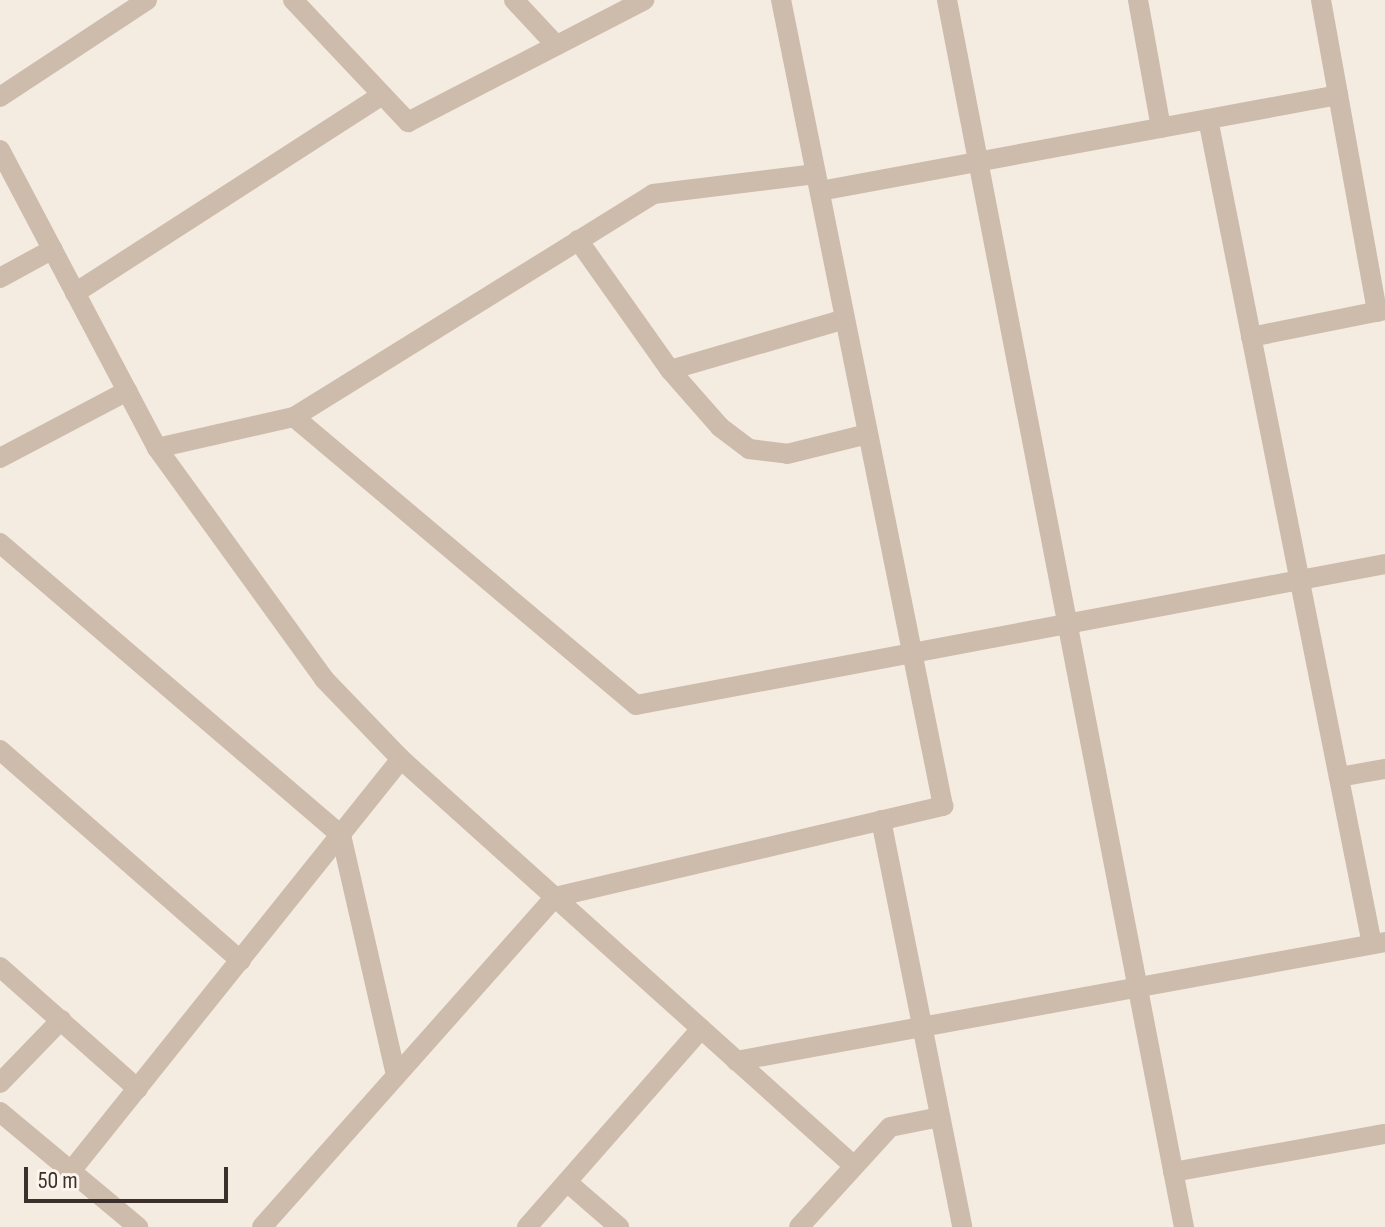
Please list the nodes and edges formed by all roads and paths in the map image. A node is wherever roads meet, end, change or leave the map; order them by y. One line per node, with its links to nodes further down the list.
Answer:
1 (147, 0): 12 (street)
2 (293, 0): 10 (street)
3 (514, 0): 9 (street)
4 (644, 0): 9 (street)
5 (781, 0): 17 (street)
6 (947, 0): 16 (street)
7 (1138, 0): 14 (street)
8 (1321, 0): 11 (street)
9 (556, 45): 10 (street)
10 (382, 95): 21 (street)
11 (1338, 95): 13 (street); 22 (street)
12 (0, 97)
13 (1208, 119): 14 (street); 24 (street)
14 (1161, 128): 16 (street)
15 (0, 150): 19 (street)
16 (978, 162): 17 (street); 34 (street)
17 (818, 183): 18 (street); 23 (street)
18 (578, 240): 25 (street); 27 (street)
19 (53, 249): 20 (street); 21 (street)
20 (0, 278)
21 (75, 293): 26 (street)
22 (1381, 311): 24 (street)
23 (845, 319): 25 (street); 28 (street)
24 (1251, 337): 33 (street)
25 (670, 370): 28 (street)
26 (127, 391): 29 (street); 30 (street)
27 (294, 417): 29 (street); 35 (street)
28 (868, 434): 35 (street)
29 (157, 448): 37 (street)
30 (0, 458)
31 (0, 543): 41 (street)
32 (1385, 564): 33 (street)
33 (1300, 580): 34 (street); 39 (street)
34 (1067, 624): 35 (street); 46 (street)
35 (912, 653): 40 (street)
36 (0, 750): 44 (street)
37 (401, 759): 41 (street); 42 (street)
38 (1385, 769): 39 (street)
39 (1339, 777): 43 (street)
40 (881, 820): 42 (street); 48 (street)
41 (341, 835): 44 (street); 51 (street)
42 (555, 897): 49 (street); 51 (street)
43 (1378, 943): 46 (street)
44 (241, 961): 53 (street)
45 (0, 967): 47 (street)
46 (1137, 987): 48 (street); 59 (street)
47 (61, 1020): 52 (street); 53 (street)
48 (922, 1026): 50 (street); 55 (street)
49 (701, 1029): 50 (street); 60 (street)
50 (736, 1061): 57 (street)
51 (396, 1076): 62 (street)
52 (0, 1083)
53 (138, 1089): 58 (street)
54 (0, 1112): 58 (street)
55 (940, 1117): 57 (street); 66 (street)
56 (1385, 1134): 59 (street)
57 (854, 1166): 65 (street)
58 (71, 1171): 61 (street)
59 (1173, 1172): 67 (street)
60 (567, 1182): 63 (street); 64 (street)
61 (138, 1227)
62 (262, 1227)
63 (527, 1227)
64 (619, 1227)
65 (799, 1227)
66 (962, 1227)
67 (1184, 1227)

